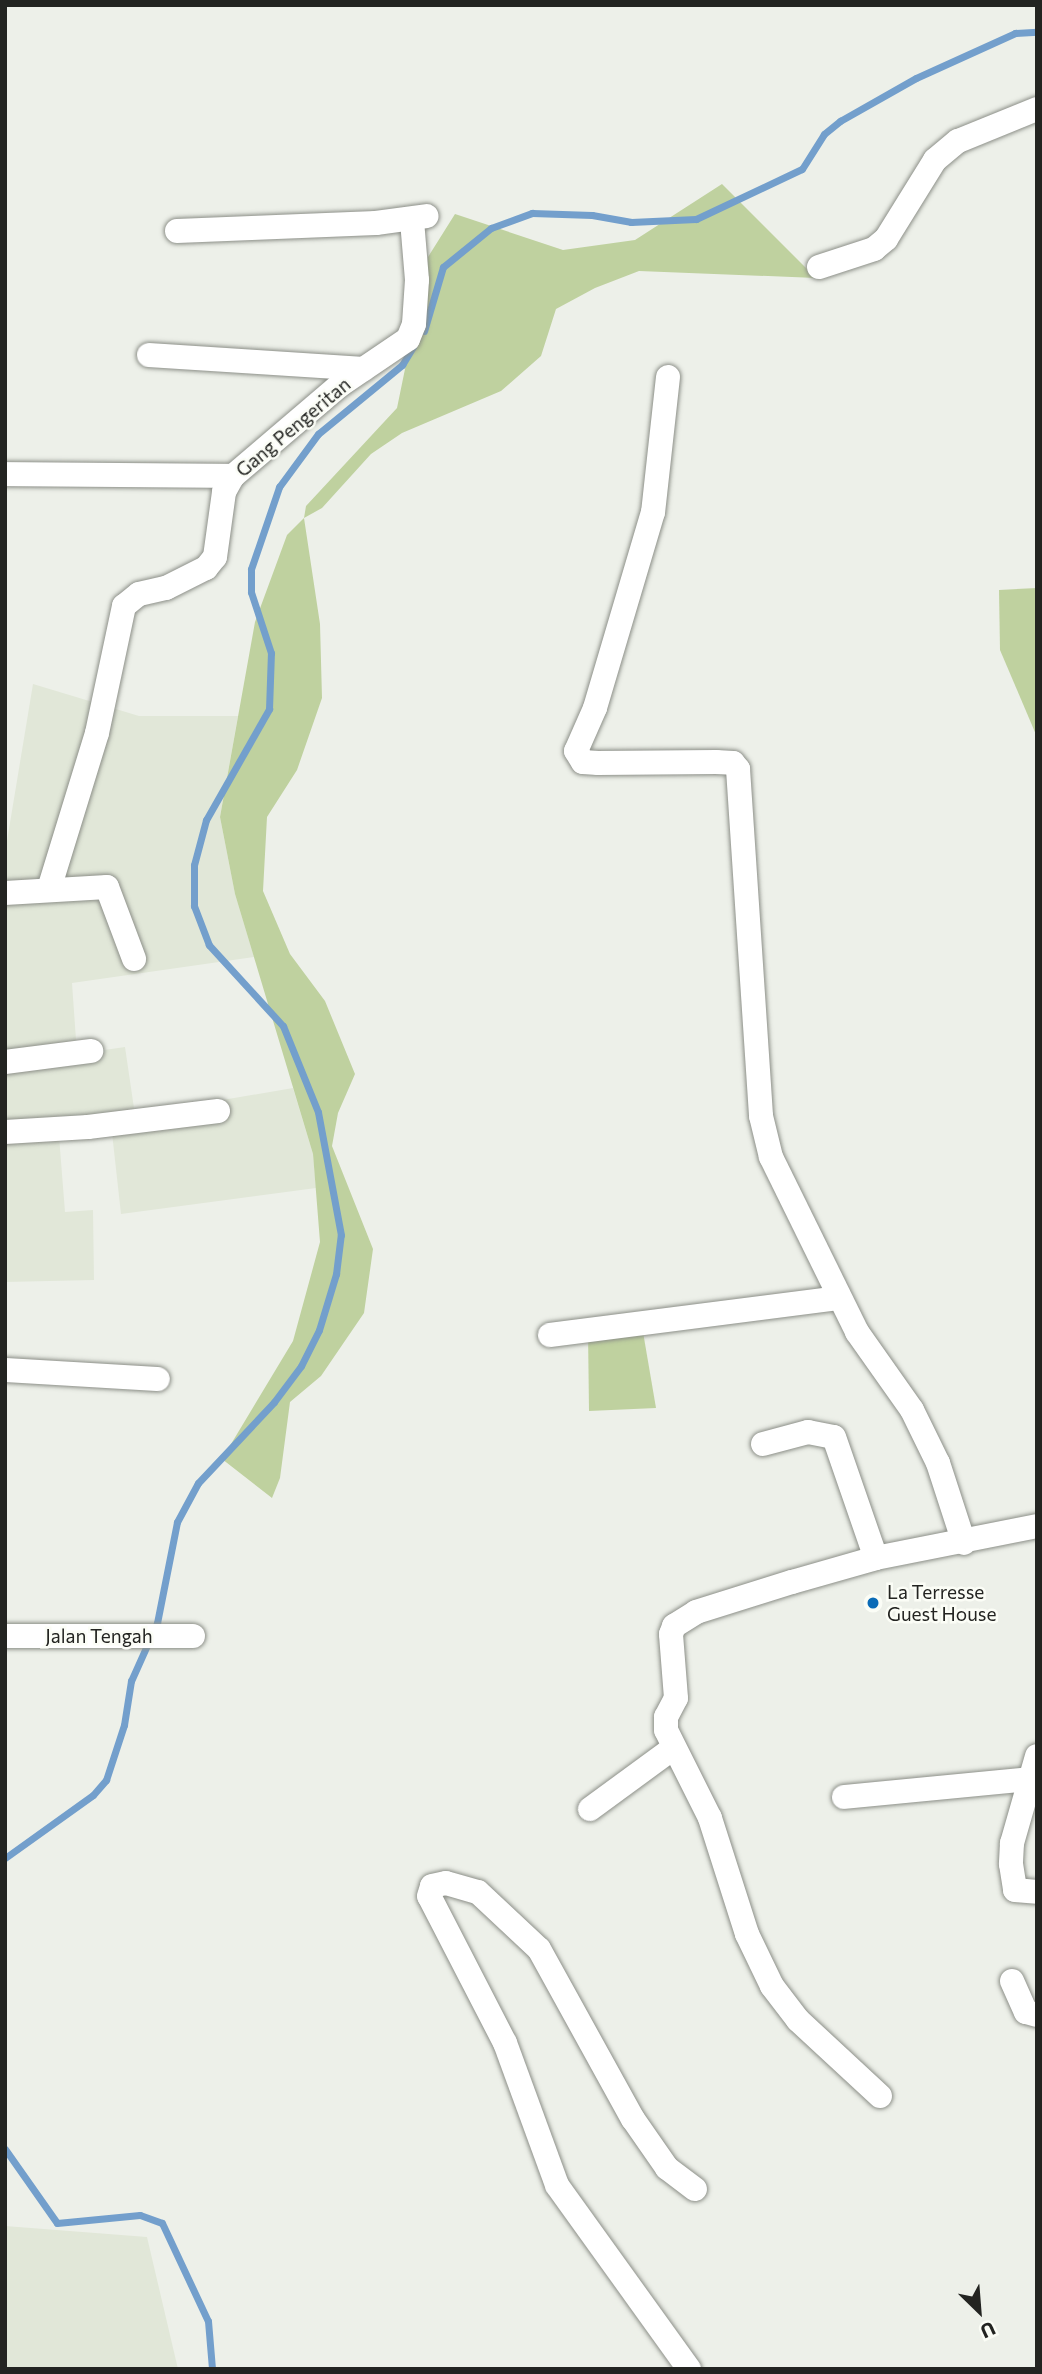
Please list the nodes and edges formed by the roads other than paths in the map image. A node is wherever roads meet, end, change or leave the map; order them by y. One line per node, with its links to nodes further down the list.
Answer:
1 (1037, 109): 3 (street)
2 (177, 231): 5 (street, Gang Pengeritan)
3 (819, 267)
4 (149, 355): 5 (street)
5 (364, 369): 8 (street, Gang Pengeritan)
6 (668, 377): 16 (street)
7 (5, 474): 8 (street)
8 (233, 477): 9 (street, Gang Pengeritan)
9 (49, 889): 10 (street); 11 (street)
10 (5, 893)
11 (134, 959)
12 (91, 1051): 13 (street)
13 (5, 1062)
14 (218, 1111): 15 (street)
15 (5, 1132)
16 (838, 1298): 17 (street); 22 (street)
17 (550, 1335)
18 (5, 1370): 19 (street)
19 (158, 1379)
20 (764, 1444): 23 (street)
21 (1037, 1526): 22 (street)
22 (964, 1543): 23 (street)
23 (876, 1558): 26 (street)
24 (5, 1636): 25 (street, Jalan Tengah)
25 (193, 1636)
26 (672, 1749): 29 (street); 33 (street)
27 (1033, 1768): 28 (street); 30 (street)
28 (844, 1797)
29 (590, 1810)
30 (1037, 1892)
31 (1012, 1981): 32 (street)
32 (1037, 2015)
33 (880, 2096)
34 (695, 2189): 35 (street)
35 (689, 2369)

